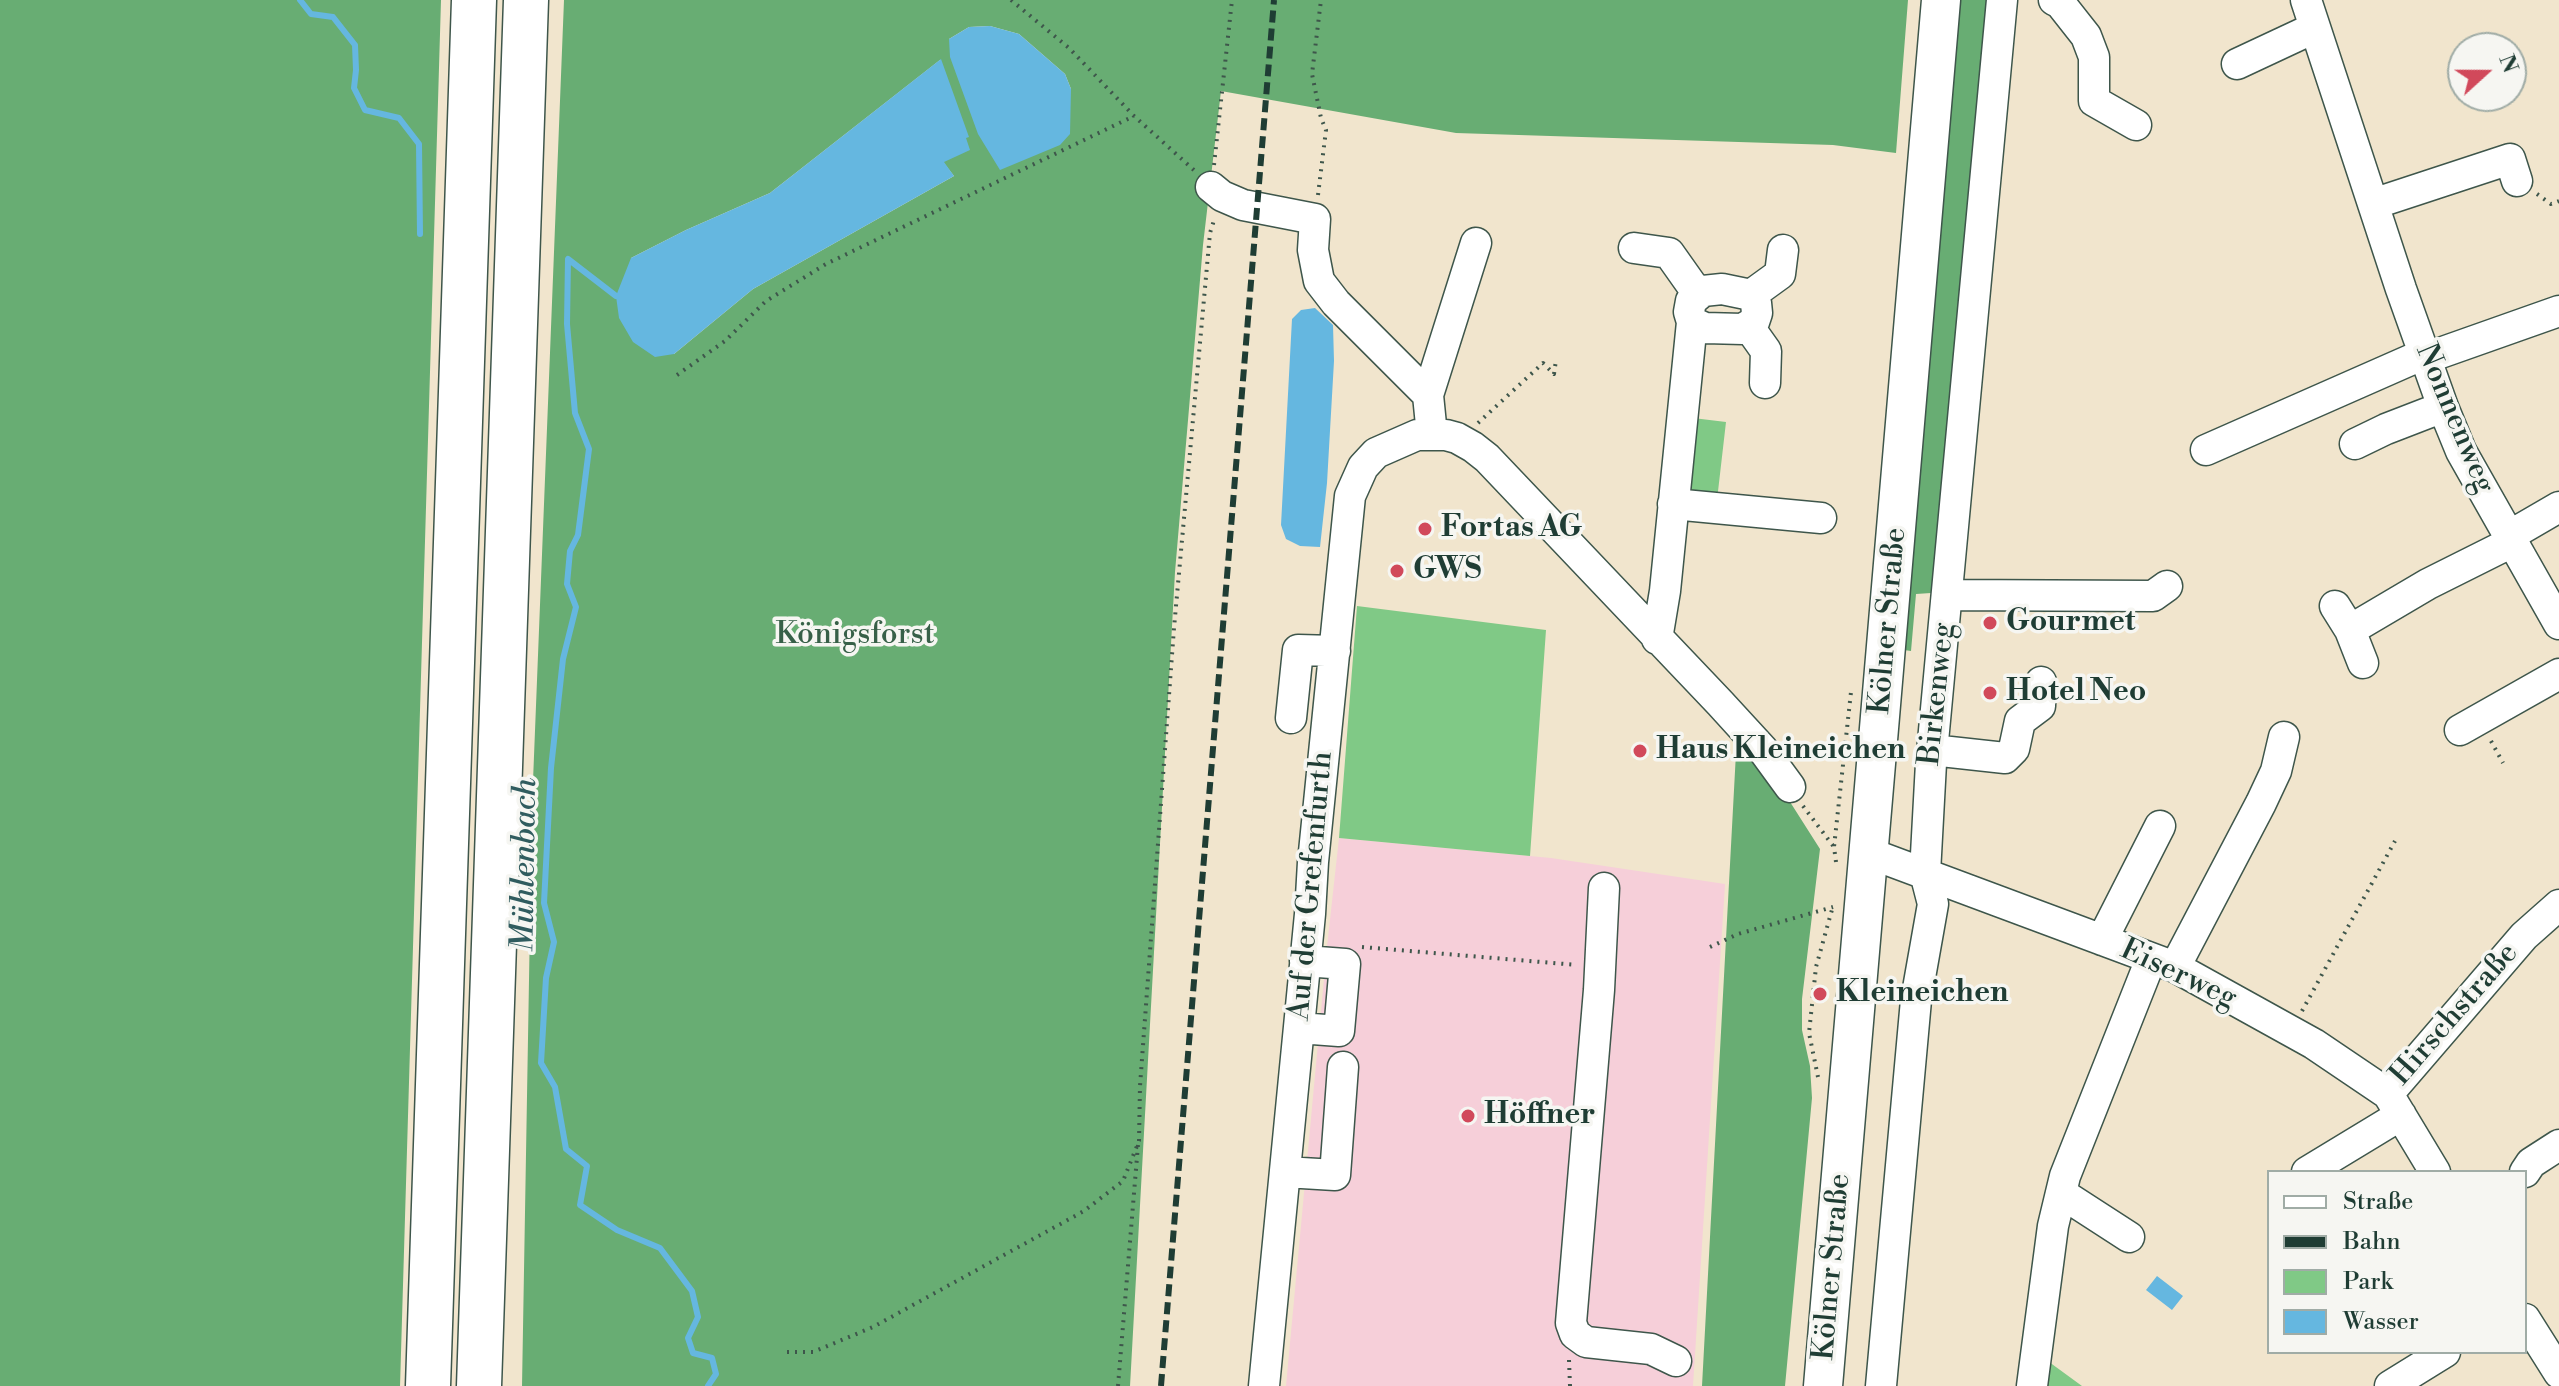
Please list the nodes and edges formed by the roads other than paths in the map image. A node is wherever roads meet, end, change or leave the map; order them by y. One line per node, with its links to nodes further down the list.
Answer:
1 (474, 0): 66 (highway)
2 (526, 0): 67 (highway)
3 (1941, 0): 45 (main road, Kölner Straße)
4 (2002, 0): 32 (street, Birkenweg)
5 (2054, 0): 8 (street)
6 (2313, 8): 7 (street); 11 (street, Nonnenweg)
7 (2237, 64)
8 (2136, 125)
9 (2517, 181): 11 (street)
10 (1217, 192): 21 (street)
11 (2373, 204): 19 (street, Nonnenweg)
12 (1476, 243): 21 (street)
13 (1634, 248): 16 (street)
14 (1783, 250): 15 (street)
15 (1751, 295): 16 (street); 18 (street)
16 (1695, 308): 18 (street); 26 (street)
17 (2559, 311): 19 (street)
18 (1749, 327): 20 (street)
19 (2425, 356): 22 (street, Nonnenweg); 25 (street)
20 (1765, 383)
21 (1428, 395): 23 (street)
22 (2443, 407): 24 (street); 29 (street, Nonnenweg)
23 (1446, 437): 34 (street); 35 (street, Auf der Grefenfurth)
24 (2355, 444)
25 (2206, 450)
26 (1673, 504): 28 (street); 34 (street)
27 (2559, 507): 29 (street)
28 (1821, 518)
29 (2510, 539): 30 (street, Nonnenweg); 36 (street)
30 (2548, 581): 33 (street, Nonnenweg)
31 (2167, 586): 32 (street)
32 (1948, 595): 42 (street, Birkenweg)
33 (2559, 624)
34 (1657, 639): 43 (street)
35 (1335, 651): 39 (street); 50 (street, Auf der Grefenfurth)
36 (2363, 663)
37 (2559, 674): 40 (street)
38 (2041, 682): 42 (street)
39 (1291, 718)
40 (2460, 730)
41 (2284, 737): 51 (street)
42 (1932, 750): 46 (street, Birkenweg)
43 (1790, 787)
44 (2160, 826): 49 (street)
45 (1869, 853): 46 (street, Eiserweg); 69 (main road, Kölner Straße)
46 (1925, 873): 49 (street, Eiserweg); 70 (street, Birkenweg)
47 (1604, 888): 64 (street)
48 (2559, 905): 54 (street, Hirschstraße)
49 (2102, 940): 51 (street, Eiserweg)
50 (1305, 961): 52 (street, Auf der Grefenfurth); 52 (street)
51 (2163, 963): 54 (street, Eiserweg); 60 (street)
52 (1299, 1028): 59 (street, Auf der Grefenfurth)
53 (1343, 1067): 59 (street)
54 (2394, 1105): 56 (street, Hirschstraße); 57 (street, Eiserweg)
55 (2559, 1145): 58 (street)
56 (2310, 1170)
57 (2434, 1170)
58 (2526, 1170)
59 (1285, 1172): 68 (street, Auf der Grefenfurth)
60 (2061, 1193): 61 (street); 71 (street)
61 (2129, 1237)
62 (2527, 1322): 65 (street)
63 (2442, 1354): 72 (street)
64 (1676, 1361)
65 (2559, 1375): 73 (street)
66 (428, 1386)
67 (479, 1386)
68 (1264, 1386)
69 (1823, 1386)
70 (1881, 1386)
71 (2032, 1386)
72 (2390, 1386)
73 (2545, 1386)

